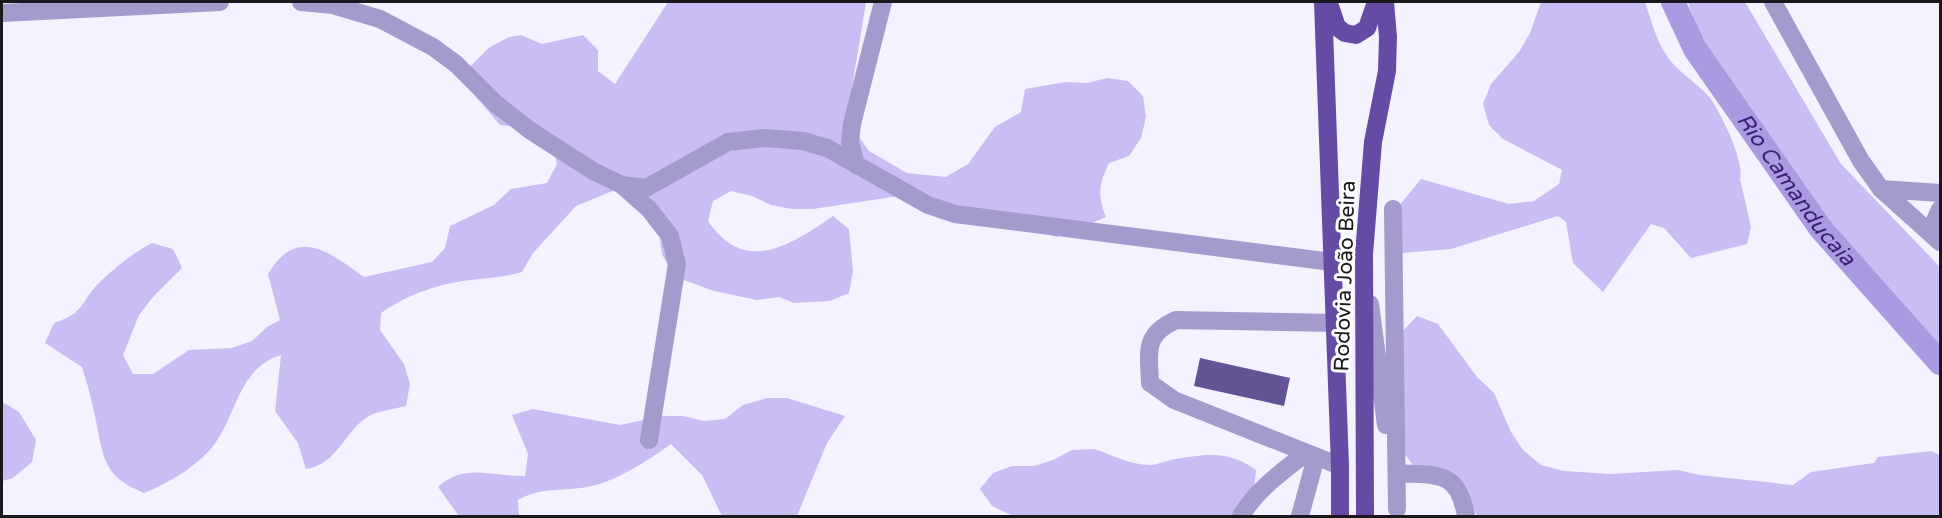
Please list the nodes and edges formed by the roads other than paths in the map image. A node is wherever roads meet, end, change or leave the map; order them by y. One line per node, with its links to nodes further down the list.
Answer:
1 (220, 2): 9 (street)
2 (301, 2): 11 (street)
3 (883, 2): 10 (street)
4 (1323, 2): 18 (main road, Rodovia João Beira)
5 (1329, 2): 6 (main road)
6 (1376, 2)
7 (1385, 2): 17 (main road, Rodovia João Beira)
8 (1773, 2): 12 (street)
9 (2, 13)
10 (855, 165): 11 (street); 18 (street)
11 (622, 184): 20 (street)
12 (1881, 189): 13 (street); 16 (street)
13 (1941, 193)
14 (1393, 209): 23 (street)
15 (1941, 209): 16 (street)
16 (1935, 237)
17 (1364, 254): 24 (street); 28 (main road, Rodovia João Beira)
18 (1332, 262): 19 (main road, Rodovia João Beira)
19 (1335, 323): 21 (street); 22 (main road, Rodovia João Beira)
20 (649, 440)
21 (1311, 455): 22 (street); 25 (street); 26 (street)
22 (1340, 466): 27 (main road, Rodovia João Beira)
23 (1397, 473): 24 (street); 29 (street)
24 (1398, 512)
25 (1241, 516)
26 (1300, 516)
27 (1340, 516)
28 (1365, 516)
29 (1466, 516)

